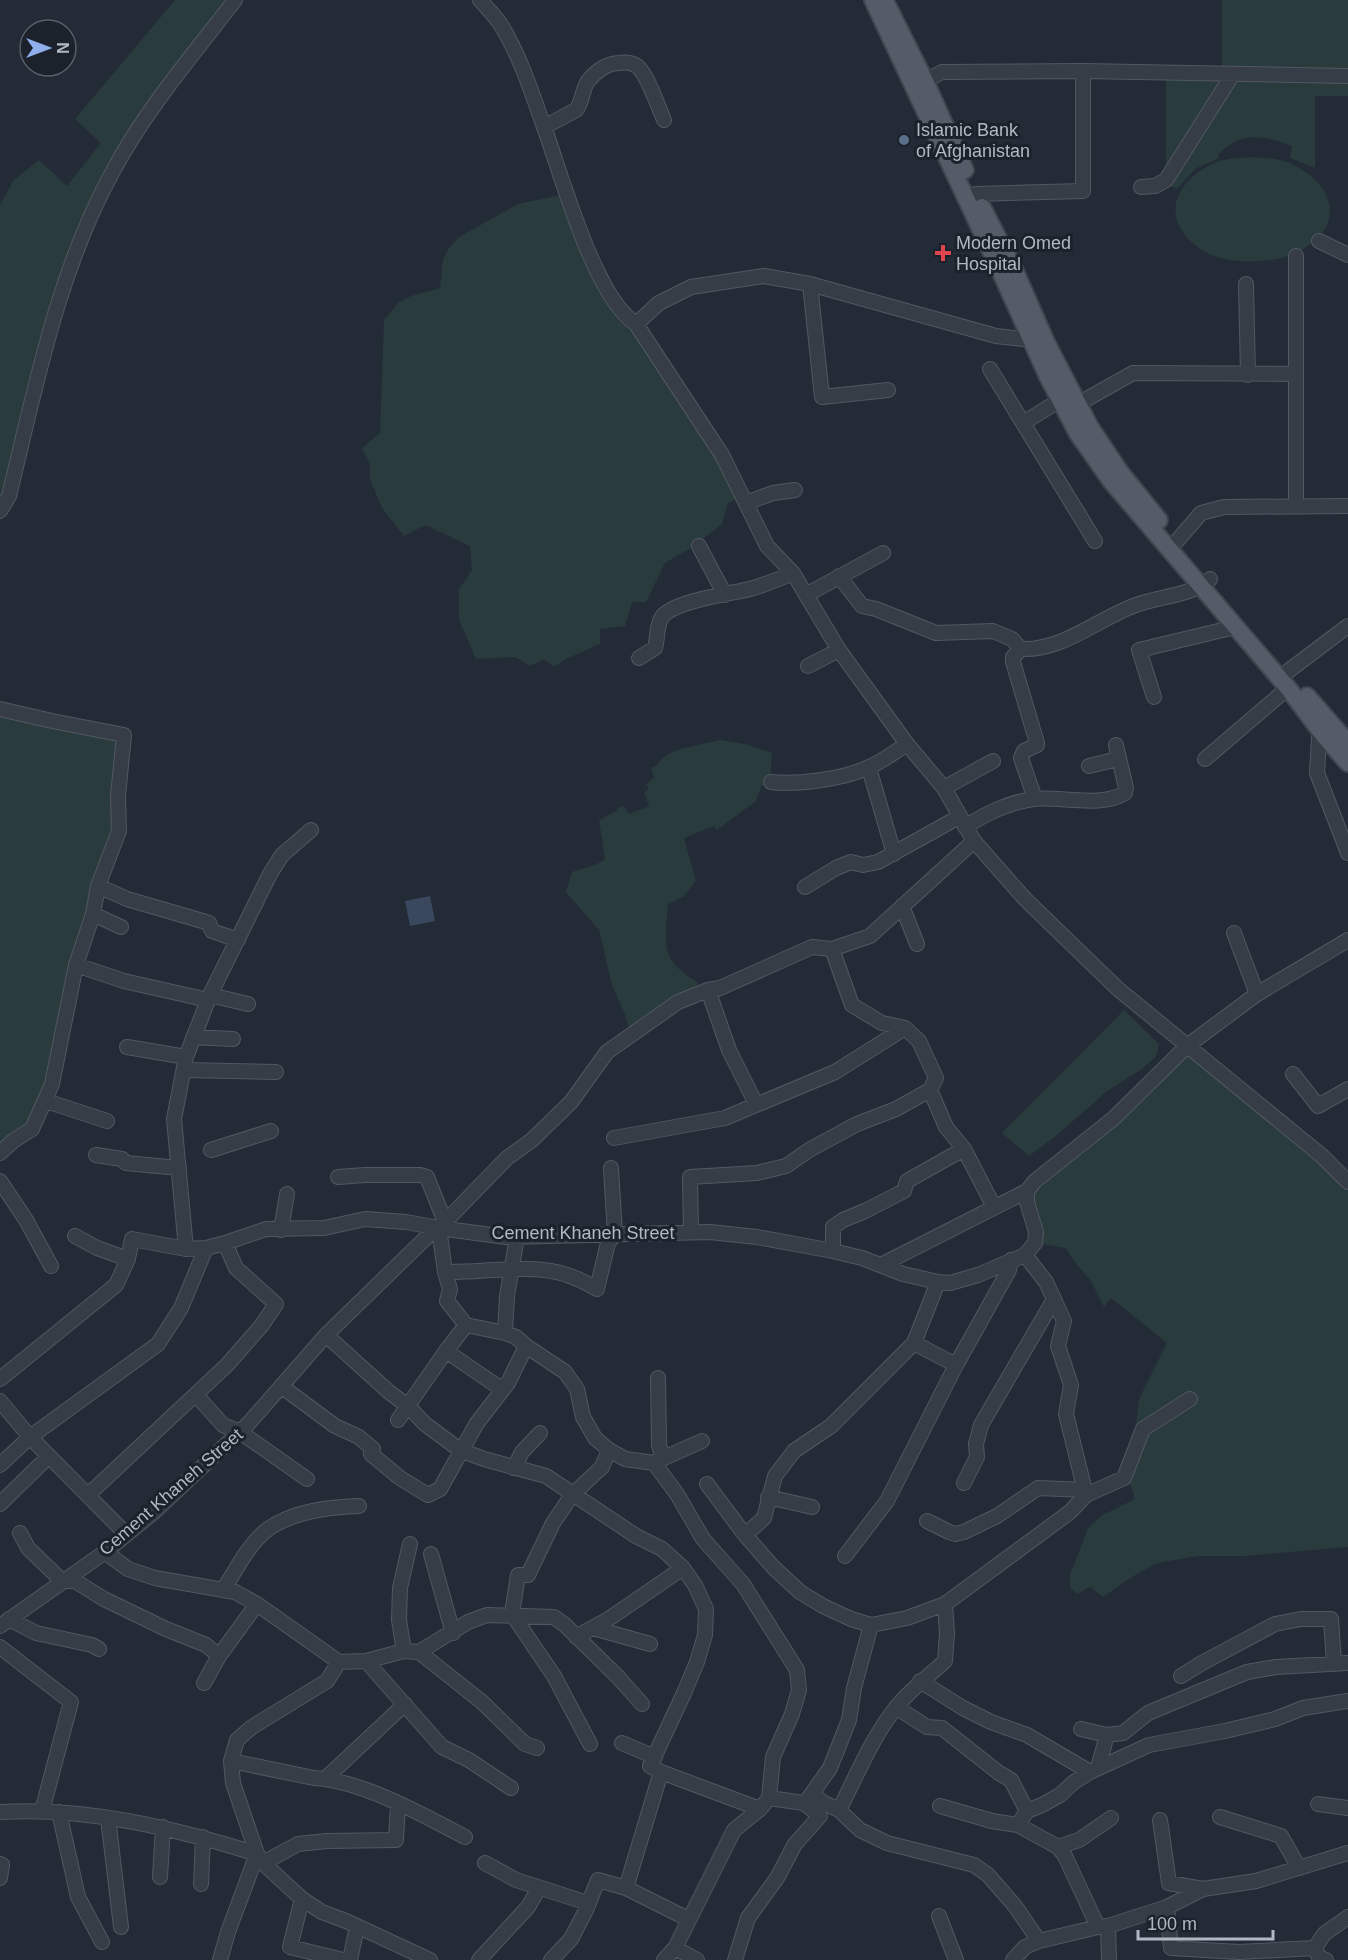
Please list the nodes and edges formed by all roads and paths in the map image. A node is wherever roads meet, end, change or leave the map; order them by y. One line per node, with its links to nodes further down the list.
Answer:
1 (235, 0): 30 (street)
2 (480, 0): 10 (street)
3 (873, 0): 8 (main road)
4 (885, 0): 8 (main road)
5 (1083, 71): 6 (street); 8 (street); 12 (street)
6 (1233, 74): 7 (street); 11 (street)
7 (1348, 76)
8 (919, 84): 12 (main road); 19 (main road)
9 (664, 120): 10 (street)
10 (544, 127): 18 (street)
11 (1141, 187)
12 (975, 194): 24 (main road)
13 (1319, 241): 14 (street)
14 (1348, 255)
15 (1296, 256): 21 (street)
16 (810, 284): 18 (street); 19 (street); 23 (street)
17 (1246, 284): 22 (street)
18 (636, 324): 27 (street)
19 (1030, 340): 24 (main road)
20 (990, 369): 25 (street)
21 (1296, 374): 22 (street); 28 (street)
22 (1248, 375): 24 (street)
23 (888, 390)
24 (1070, 404): 25 (street); 32 (main road); 37 (main road)
25 (1023, 423): 31 (street)
26 (795, 490): 27 (street)
27 (746, 503): 35 (street)
28 (1296, 506): 29 (street); 32 (street)
29 (1348, 506)
30 (0, 511)
31 (1095, 541)
32 (1177, 541): 37 (main road)
33 (699, 546): 38 (street)
34 (883, 553): 36 (street)
35 (793, 573): 38 (street); 39 (street)
36 (839, 576): 39 (street); 42 (street)
37 (1206, 583): 41 (main road); 42 (street); 46 (main road)
38 (725, 595): 44 (street)
39 (806, 595): 43 (street)
40 (1348, 626): 46 (street)
41 (1235, 627): 46 (main road); 47 (street)
42 (1021, 649): 59 (street)
43 (839, 650): 45 (street); 51 (street)
44 (639, 658)
45 (808, 666)
46 (1288, 680): 49 (main road); 50 (main road); 52 (street)
47 (1154, 697)
48 (0, 709): 65 (street)
49 (1324, 736): 54 (main road); 63 (street)
50 (1348, 743)
51 (907, 744): 56 (street); 58 (street)
52 (1205, 759)
53 (993, 761): 58 (street)
54 (1348, 763)
55 (1089, 766): 59 (street)
56 (869, 768): 57 (street); 64 (street)
57 (771, 782)
58 (944, 788): 60 (street)
59 (1035, 799): 60 (street)
60 (962, 822): 62 (street); 64 (street)
61 (311, 830): 71 (street)
62 (974, 841): 67 (street); 83 (street)
63 (1348, 853)
64 (894, 854): 66 (street)
65 (98, 886): 68 (street); 71 (street)
66 (805, 887)
67 (902, 906): 73 (street); 74 (street)
68 (93, 914): 69 (street); 75 (street)
69 (121, 927)
70 (1234, 933): 77 (street)
71 (238, 940): 78 (street)
72 (1348, 940): 77 (street)
73 (917, 944)
74 (832, 949): 76 (street); 80 (street)
75 (76, 965): 78 (street); 90 (street)
76 (708, 990): 91 (street); 107 (street)
77 (1257, 994): 83 (street)
78 (209, 997): 79 (street); 81 (street)
79 (248, 1004)
80 (905, 1028): 89 (street); 91 (street)
81 (193, 1037): 82 (street); 85 (street)
82 (233, 1039)
83 (1187, 1046): 103 (street); 104 (street)
84 (127, 1047): 85 (street)
85 (185, 1064): 86 (street); 99 (street)
86 (276, 1071)
87 (1293, 1074): 88 (street)
88 (1348, 1089)
89 (930, 1090): 95 (street); 109 (street)
90 (46, 1101): 92 (street); 97 (street)
91 (756, 1104): 94 (street)
92 (107, 1120)
93 (271, 1131): 96 (street)
94 (614, 1138)
95 (964, 1149): 106 (street); 116 (street)
96 (212, 1150)
97 (0, 1153)
98 (96, 1155): 99 (street)
99 (179, 1168): 115 (street)
100 (611, 1168): 110 (street)
101 (338, 1177): 107 (street)
102 (0, 1181): 121 (street)
103 (1348, 1182)
104 (1027, 1191): 106 (street); 117 (street)
105 (287, 1194): 108 (street)
106 (994, 1207): 120 (street)
107 (442, 1225): 108 (street); 112 (street, Cement Khaneh Street); 123 (street); 128 (street, Cement Khaneh Street)
108 (281, 1230): 113 (street)
109 (691, 1232): 110 (street, Cement Khaneh Street); 116 (street, Cement Khaneh Street)
110 (615, 1234): 112 (street, Cement Khaneh Street); 122 (street)
111 (75, 1236): 118 (street)
112 (517, 1237): 122 (street)
113 (225, 1244): 114 (street); 137 (street)
114 (206, 1248): 115 (street); 144 (street)
115 (186, 1249): 118 (street)
116 (833, 1251): 120 (street, Cement Khaneh Street)
117 (1025, 1255): 119 (street, Cement Khaneh Street); 125 (street)
118 (128, 1259): 134 (street)
119 (1011, 1260): 124 (street, Cement Khaneh Street); 132 (street)
120 (881, 1265): 124 (street, Cement Khaneh Street)
121 (51, 1266)
122 (513, 1270): 123 (street); 127 (street)
123 (445, 1272): 126 (street)
124 (938, 1282): 129 (street)
125 (1053, 1301): 153 (street); 155 (street)
126 (466, 1325): 127 (street); 131 (street)
127 (505, 1333): 130 (street)
128 (326, 1335): 136 (street, Cement Khaneh Street); 140 (street)
129 (914, 1343): 132 (street); 158 (street)
130 (526, 1346): 135 (street); 147 (street)
131 (446, 1351): 135 (street); 140 (street)
132 (956, 1365): 169 (street)
133 (657, 1378): 149 (street)
134 (0, 1379)
135 (508, 1383): 146 (street)
136 (281, 1386): 142 (street, Cement Khaneh Street); 146 (street)
137 (196, 1395): 142 (street); 156 (street)
138 (1190, 1399): 155 (street)
139 (0, 1401): 144 (street)
140 (409, 1407): 141 (street); 146 (street)
141 (398, 1420)
142 (240, 1432): 152 (street); 164 (street, Cement Khaneh Street)
143 (540, 1433): 151 (street)
144 (30, 1437): 148 (street); 150 (street)
145 (702, 1442): 149 (street)
146 (460, 1450): 151 (street)
147 (609, 1450): 149 (street); 157 (street)
148 (49, 1456): 156 (street); 159 (street)
149 (659, 1460): 209 (street)
150 (0, 1465)
151 (514, 1468): 157 (street)
152 (307, 1479)
153 (964, 1483)
154 (707, 1484): 165 (street)
155 (1085, 1493): 162 (street); 174 (street)
156 (88, 1495): 164 (street)
157 (572, 1495): 170 (street); 175 (street)
158 (768, 1497): 161 (street); 165 (street)
159 (0, 1504)
160 (359, 1506): 172 (street)
161 (812, 1507)
162 (927, 1521)
163 (20, 1533): 171 (street)
164 (126, 1534): 167 (street, Cement Khaneh Street)
165 (745, 1535): 177 (street)
166 (410, 1544): 184 (street)
167 (105, 1552): 171 (street, Cement Khaneh Street); 172 (street)
168 (431, 1554): 179 (street)
169 (845, 1556)
170 (683, 1568): 178 (street); 202 (street)
171 (62, 1581): 176 (street, Cement Khaneh Street); 186 (street)
172 (223, 1590): 173 (street)
173 (257, 1604): 186 (street); 188 (street)
174 (945, 1604): 177 (street); 191 (street)
175 (512, 1614): 179 (street); 180 (street); 200 (street)
176 (4, 1622): 183 (street)
177 (871, 1625): 208 (street)
178 (593, 1628): 180 (street); 181 (street)
179 (453, 1633): 185 (street)
180 (576, 1637): 195 (street)
181 (650, 1644)
182 (0, 1647): 214 (street)
183 (99, 1649)
184 (404, 1651): 185 (street); 187 (street)
185 (419, 1652): 201 (street)
186 (219, 1656): 192 (street)
187 (366, 1661): 188 (street); 194 (street)
188 (339, 1662): 203 (street)
189 (1341, 1663): 190 (street); 198 (street)
190 (1181, 1676)
191 (920, 1681): 196 (street); 204 (street)
192 (204, 1683)
193 (1348, 1701): 204 (street)
194 (405, 1704): 206 (street); 207 (street)
195 (642, 1704)
196 (896, 1707): 215 (street); 216 (street)
197 (1081, 1729): 198 (street)
198 (1107, 1735): 204 (street)
199 (622, 1743): 202 (street)
200 (590, 1744)
201 (537, 1748)
202 (655, 1757): 205 (street)
203 (231, 1761): 206 (street); 229 (street)
204 (1094, 1770): 216 (street)
205 (661, 1772): 209 (street); 237 (street)
206 (326, 1778): 211 (street)
207 (511, 1788)
208 (809, 1799): 209 (street); 215 (street); 260 (street)
209 (764, 1804): 244 (street)
210 (1318, 1804): 213 (street)
211 (398, 1805): 226 (street); 229 (street)
212 (940, 1806): 223 (street)
213 (1348, 1808)
214 (42, 1810): 217 (street); 218 (street)
215 (839, 1810): 248 (street)
216 (1027, 1810): 223 (street)
217 (0, 1812)
218 (59, 1812): 220 (street); 249 (street)
219 (1220, 1816): 232 (street)
220 (108, 1818): 224 (street); 246 (street)
221 (1110, 1818): 227 (street)
222 (1160, 1820): 238 (street)
223 (1018, 1825): 227 (street)
224 (163, 1827): 225 (street); 233 (street)
225 (203, 1837): 229 (street); 235 (street)
226 (465, 1837)
227 (1058, 1847): 245 (street)
228 (1348, 1853): 232 (street)
229 (260, 1859): 239 (street); 252 (street)
230 (485, 1863): 236 (street)
231 (0, 1864): 234 (street)
232 (1299, 1868): 238 (street)
233 (160, 1877)
234 (0, 1878)
235 (201, 1884)
236 (539, 1888): 240 (street); 256 (street)
237 (626, 1888): 240 (street); 244 (street)
238 (1203, 1889): 241 (street)
239 (302, 1899): 247 (street); 253 (street)
240 (588, 1903): 257 (street)
241 (1167, 1907): 245 (street); 251 (street)
242 (939, 1916): 261 (street)
243 (1348, 1917): 251 (street)
244 (688, 1919): 250 (street)
245 (1103, 1926): 248 (street); 263 (street)
246 (121, 1927)
247 (357, 1927): 254 (street); 255 (street)
248 (1039, 1941): 262 (street)
249 (102, 1942)
250 (675, 1948): 258 (street); 259 (street)
251 (1315, 1948): 264 (street)
252 (220, 1960)
253 (343, 1960)
254 (350, 1960)
255 (430, 1960)
256 (479, 1960)
257 (551, 1960)
258 (664, 1960)
259 (697, 1960)
260 (735, 1960)
261 (956, 1960)
262 (1013, 1960)
263 (1109, 1960)
264 (1326, 1960)

